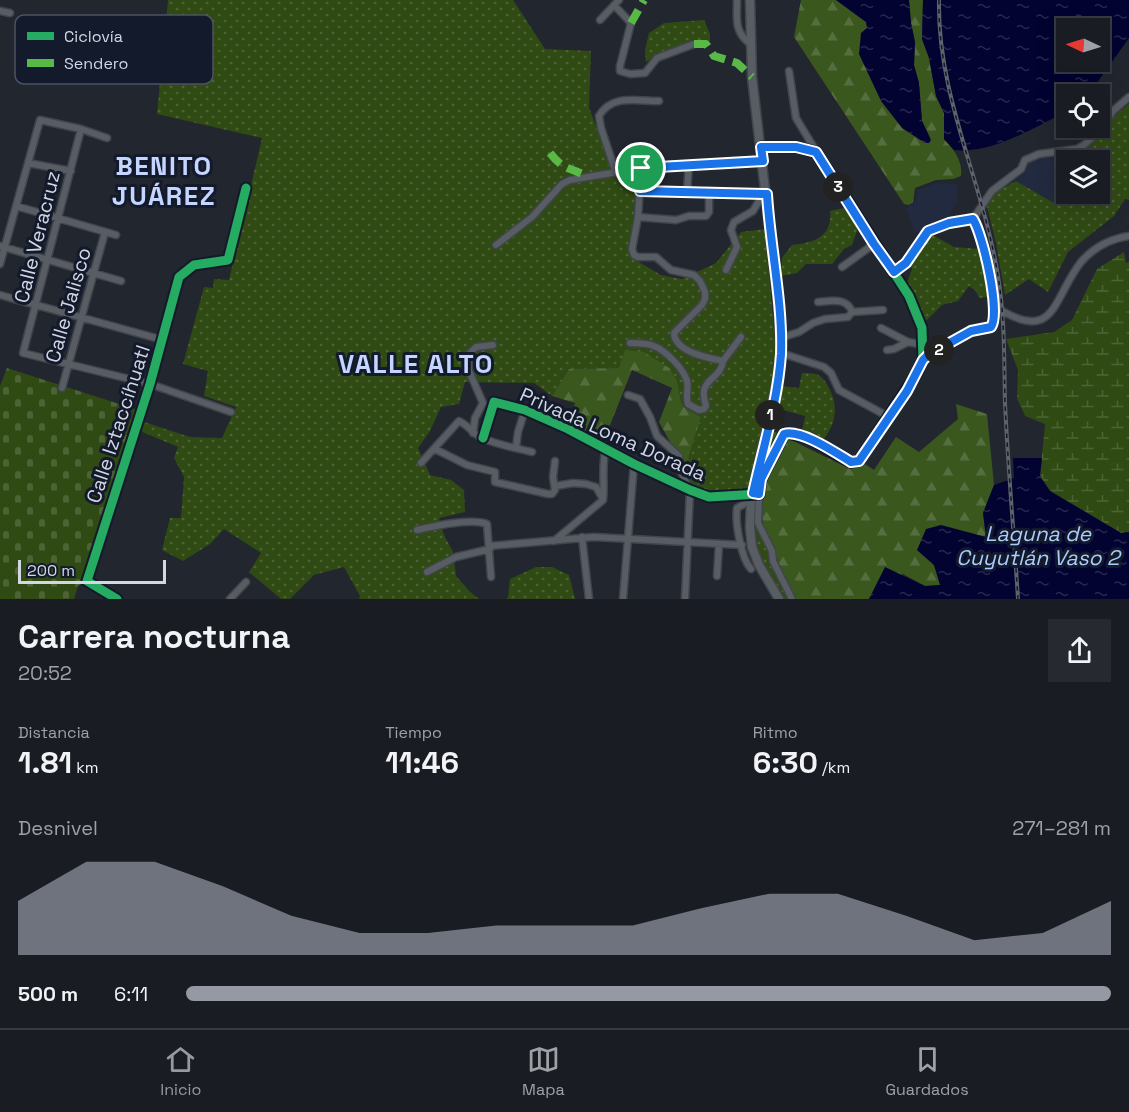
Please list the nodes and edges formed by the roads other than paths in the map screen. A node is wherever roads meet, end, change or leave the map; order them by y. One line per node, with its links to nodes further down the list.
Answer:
1 (737, 0): 8 (street)
2 (750, 0): 8 (main road)
3 (616, 3): 6 (street); 7 (street)
4 (0, 11): 5 (street)
5 (10, 13)
6 (600, 20)
7 (694, 44)
8 (750, 44): 14 (main road)
9 (789, 71): 15 (street)
10 (1129, 97): 30 (street)
11 (658, 101): 21 (street)
12 (81, 129): 13 (street); 17 (street); 20 (street, Calle Veracruz)
13 (107, 138)
14 (761, 147): 15 (street); 16 (main road)
15 (816, 152): 34 (street)
16 (763, 161): 18 (street); 26 (main road)
17 (28, 163): 20 (street); 27 (street)
18 (689, 164): 19 (street); 24 (street)
19 (641, 168): 21 (street); 23 (street)
20 (71, 171): 29 (street, Calle Veracruz)
21 (616, 173): 35 (street)
22 (246, 188): 54 (street, Calle Iztaccíhuatl)
23 (640, 191): 24 (street); 28 (street)
24 (687, 191): 25 (street)
25 (709, 191): 26 (street); 28 (street)
26 (765, 194): 40 (street); 53 (main road)
27 (16, 206): 29 (street); 36 (street)
28 (638, 217): 62 (street)
29 (59, 219): 31 (street); 37 (street, Calle Veracruz)
30 (973, 219): 41 (street); 47 (street)
31 (105, 232): 32 (street); 42 (street, Calle Jalisco)
32 (116, 235)
33 (1129, 236): 47 (street)
34 (874, 244): 39 (street); 41 (street)
35 (496, 245)
36 (2, 247): 37 (street); 38 (street)
37 (48, 260): 42 (street); 46 (street, Calle Veracruz)
38 (0, 264)
39 (843, 267)
40 (726, 270)
41 (894, 272): 58 (street)
42 (94, 273): 43 (street); 50 (street, Calle Jalisco)
43 (122, 280)
44 (0, 295): 46 (street)
45 (818, 302): 49 (street)
46 (36, 305): 50 (street); 63 (street, Calle Veracruz)
47 (994, 306): 61 (street)
48 (883, 310): 49 (street)
49 (852, 312): 53 (street)
50 (81, 318): 54 (street); 63 (street, Calle Jalisco)
51 (881, 328): 55 (street)
52 (741, 337): 62 (street)
53 (780, 338): 60 (main road)
54 (163, 340): 64 (street, Calle Iztaccíhuatl)
55 (908, 342): 58 (street); 59 (street)
56 (630, 343): 62 (street)
57 (493, 345): 70 (street)
58 (924, 345): 61 (street)
59 (887, 350)
60 (781, 353): 69 (street); 81 (main road)
61 (923, 360): 69 (street)
62 (723, 361)
63 (68, 363): 64 (street); 65 (street, Calle Jalisco)
64 (150, 384): 68 (street); 96 (street, Calle Iztaccíhuatl)
65 (62, 388)
66 (628, 395): 80 (street)
67 (525, 410): 71 (street, Privada Loma Dorada); 72 (street); 73 (street, Privada Loma Dorada)
68 (231, 412)
69 (889, 417): 81 (street)
70 (473, 433): 71 (street); 74 (street)
71 (483, 438): 72 (street)
72 (516, 448): 75 (street)
73 (606, 448): 78 (street, Privada Loma Dorada); 82 (street)
74 (435, 449): 77 (street); 79 (street)
75 (532, 452)
76 (555, 461): 79 (street)
77 (422, 463)
78 (634, 464): 80 (street, Privada Loma Dorada); 85 (street)
79 (556, 486): 82 (street)
80 (690, 490): 81 (street, Privada Loma Dorada); 87 (street)
81 (754, 496): 89 (street); 101 (main road); 102 (street)
82 (603, 500): 86 (street)
83 (417, 530): 90 (street)
84 (582, 537): 85 (street); 86 (street); 98 (street)
85 (629, 539): 87 (street); 99 (street)
86 (554, 542): 90 (street)
87 (688, 542): 88 (street); 100 (street)
88 (719, 544): 89 (street); 93 (street)
89 (742, 545): 91 (street)
90 (490, 548): 92 (street); 94 (street)
91 (751, 569)
92 (427, 572)
93 (717, 576)
94 (491, 577)
95 (246, 582): 97 (street)
96 (117, 599)
97 (230, 599)
98 (589, 599)
99 (622, 599)
100 (685, 599)
101 (779, 599)
102 (792, 599)

